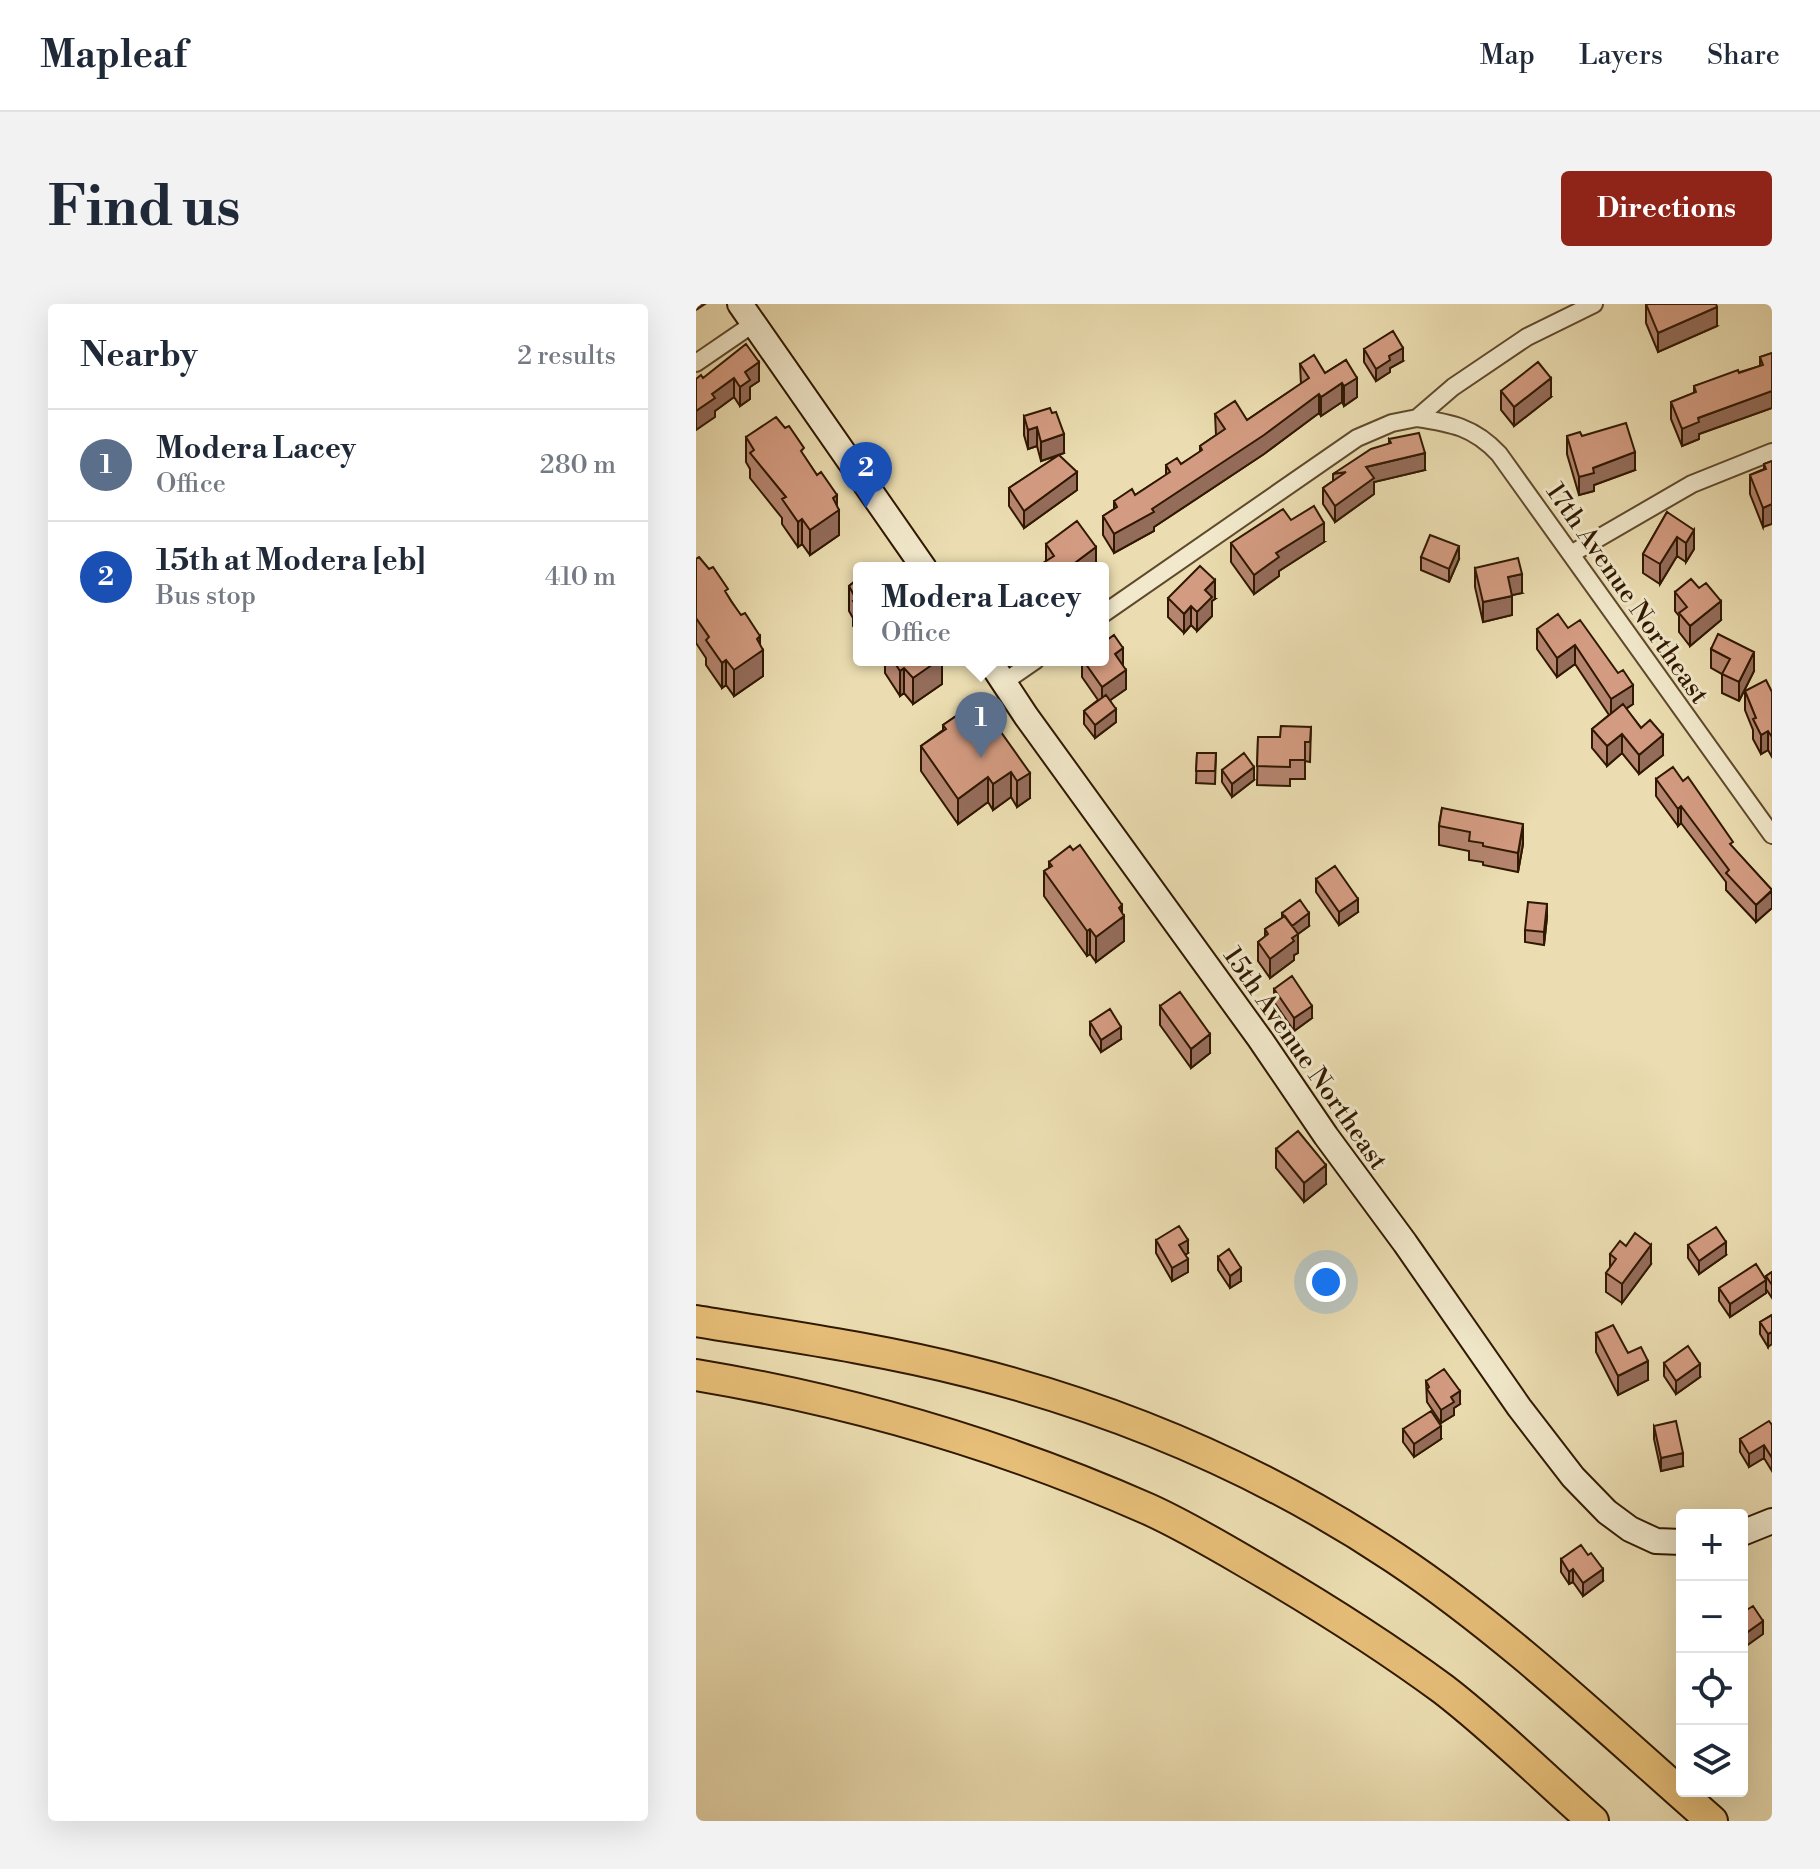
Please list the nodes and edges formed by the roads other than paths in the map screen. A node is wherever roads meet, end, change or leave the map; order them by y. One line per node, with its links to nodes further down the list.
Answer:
1 (740, 304): 3 (street)
2 (1594, 304): 5 (street)
3 (753, 324): 4 (street); 8 (street)
4 (696, 363)
5 (1417, 418): 7 (street, 17th Avenue Northeast); 9 (street)
6 (1772, 452): 7 (street)
7 (1571, 554): 13 (street, 17th Avenue Northeast)
8 (920, 562)
9 (1109, 610)
10 (993, 666): 12 (street, 15th Avenue Northeast)
11 (1027, 666): 12 (street)
12 (1004, 682): 18 (street, 15th Avenue Northeast)
13 (1772, 835)
14 (696, 1321): 20 (highway)
15 (696, 1375): 19 (highway)
16 (1772, 1521): 17 (street)
17 (1748, 1531)
18 (1676, 1542)
19 (1593, 1821)
20 (1712, 1821)

